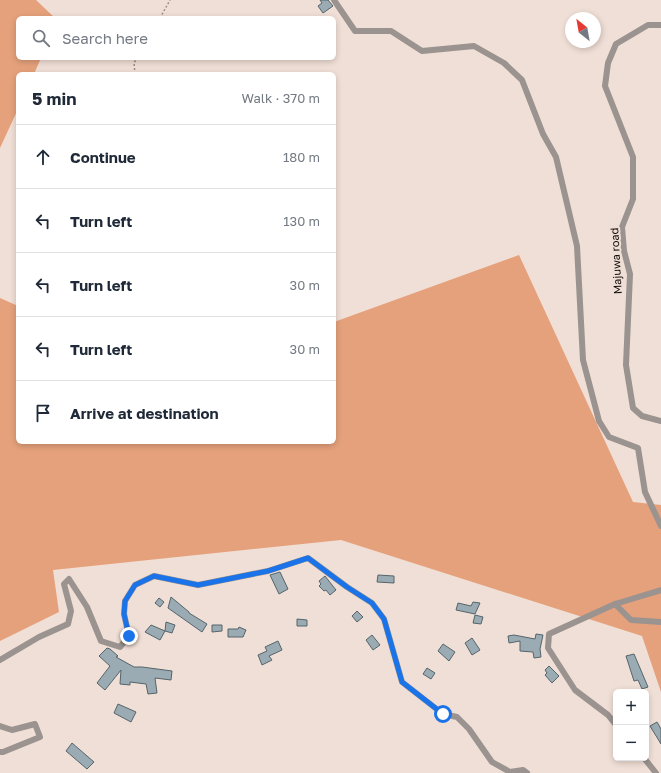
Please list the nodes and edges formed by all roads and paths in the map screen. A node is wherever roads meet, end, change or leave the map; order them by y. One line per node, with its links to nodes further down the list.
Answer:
1 (170, 0): 3 (path)
2 (334, 0): 8 (street)
3 (161, 16)
4 (661, 25): 7 (street, Majuwa road)
5 (136, 60): 6 (path)
6 (135, 72)
7 (661, 421)
8 (661, 526)
9 (661, 590): 10 (street)
10 (615, 604): 11 (street); 13 (street)
11 (661, 622)
12 (0, 660): 17 (street)
13 (613, 721)
14 (0, 726): 15 (street)
15 (0, 752)
16 (646, 761): 18 (street)
17 (527, 773)
18 (656, 773)

